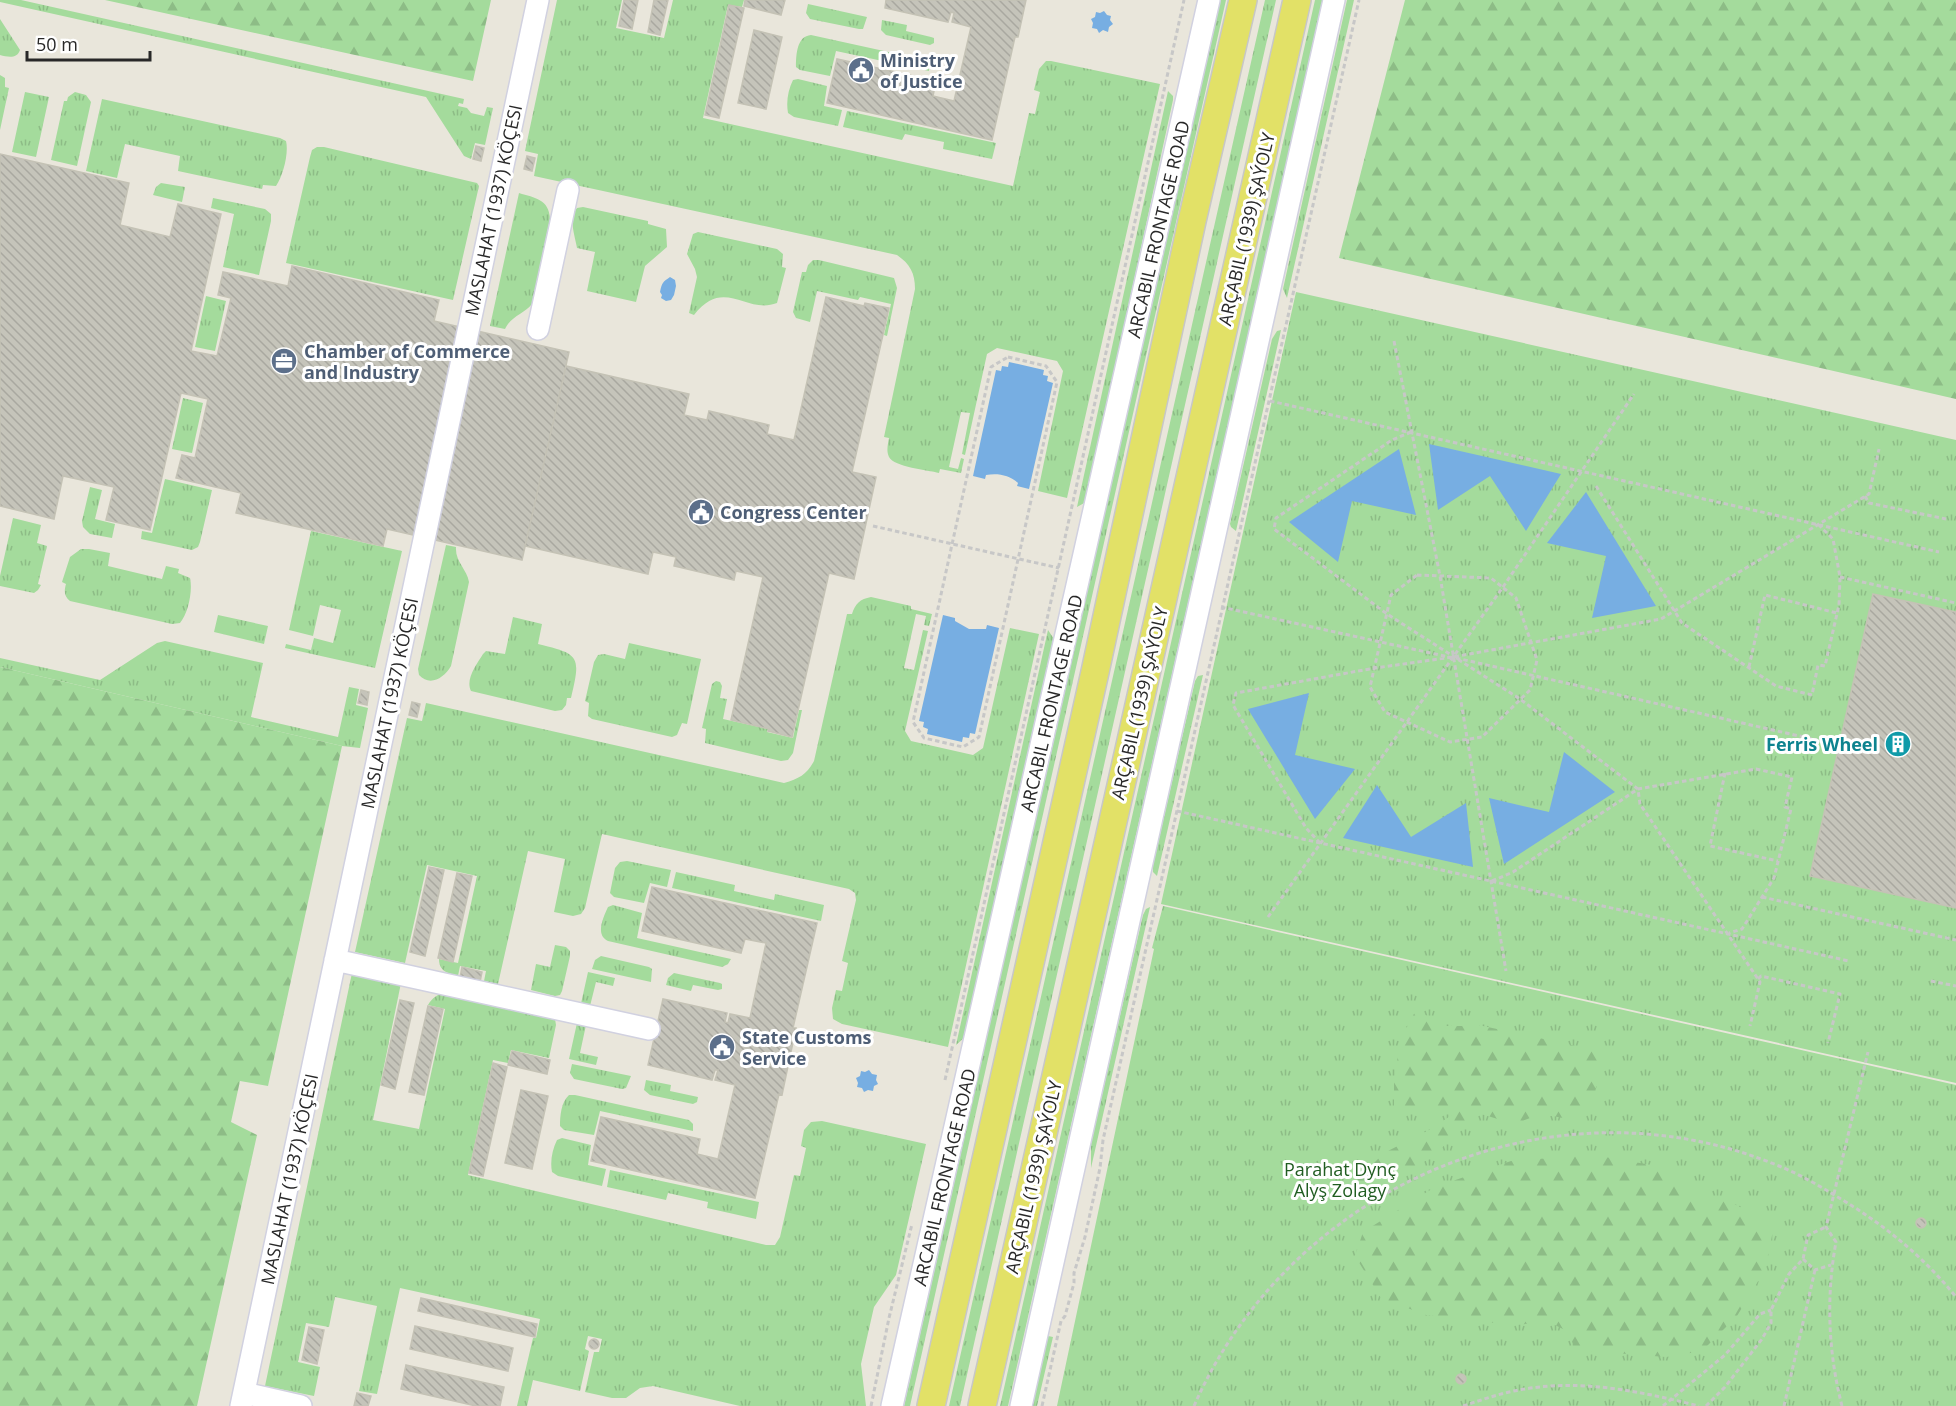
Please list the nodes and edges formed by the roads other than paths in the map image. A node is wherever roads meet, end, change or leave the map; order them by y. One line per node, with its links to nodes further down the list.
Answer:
1 (538, 0): 8 (street, MASLAHAT (1937) KÖÇESI)
2 (1209, 0): 12 (street, ARCABIL FRONTAGE ROAD)
3 (1243, 0): 13 (main road)
4 (1297, 0): 14 (main road, ARÇABIL (1939) ŞAÝOLY)
5 (1334, 0): 15 (street)
6 (568, 190): 7 (street)
7 (538, 329)
8 (335, 960): 9 (street); 10 (street, MASLAHAT (1937) KÖÇESI)
9 (649, 1029)
10 (243, 1400): 11 (street)
11 (302, 1406)
12 (892, 1406)
13 (931, 1406)
14 (982, 1406)
15 (1021, 1406)

